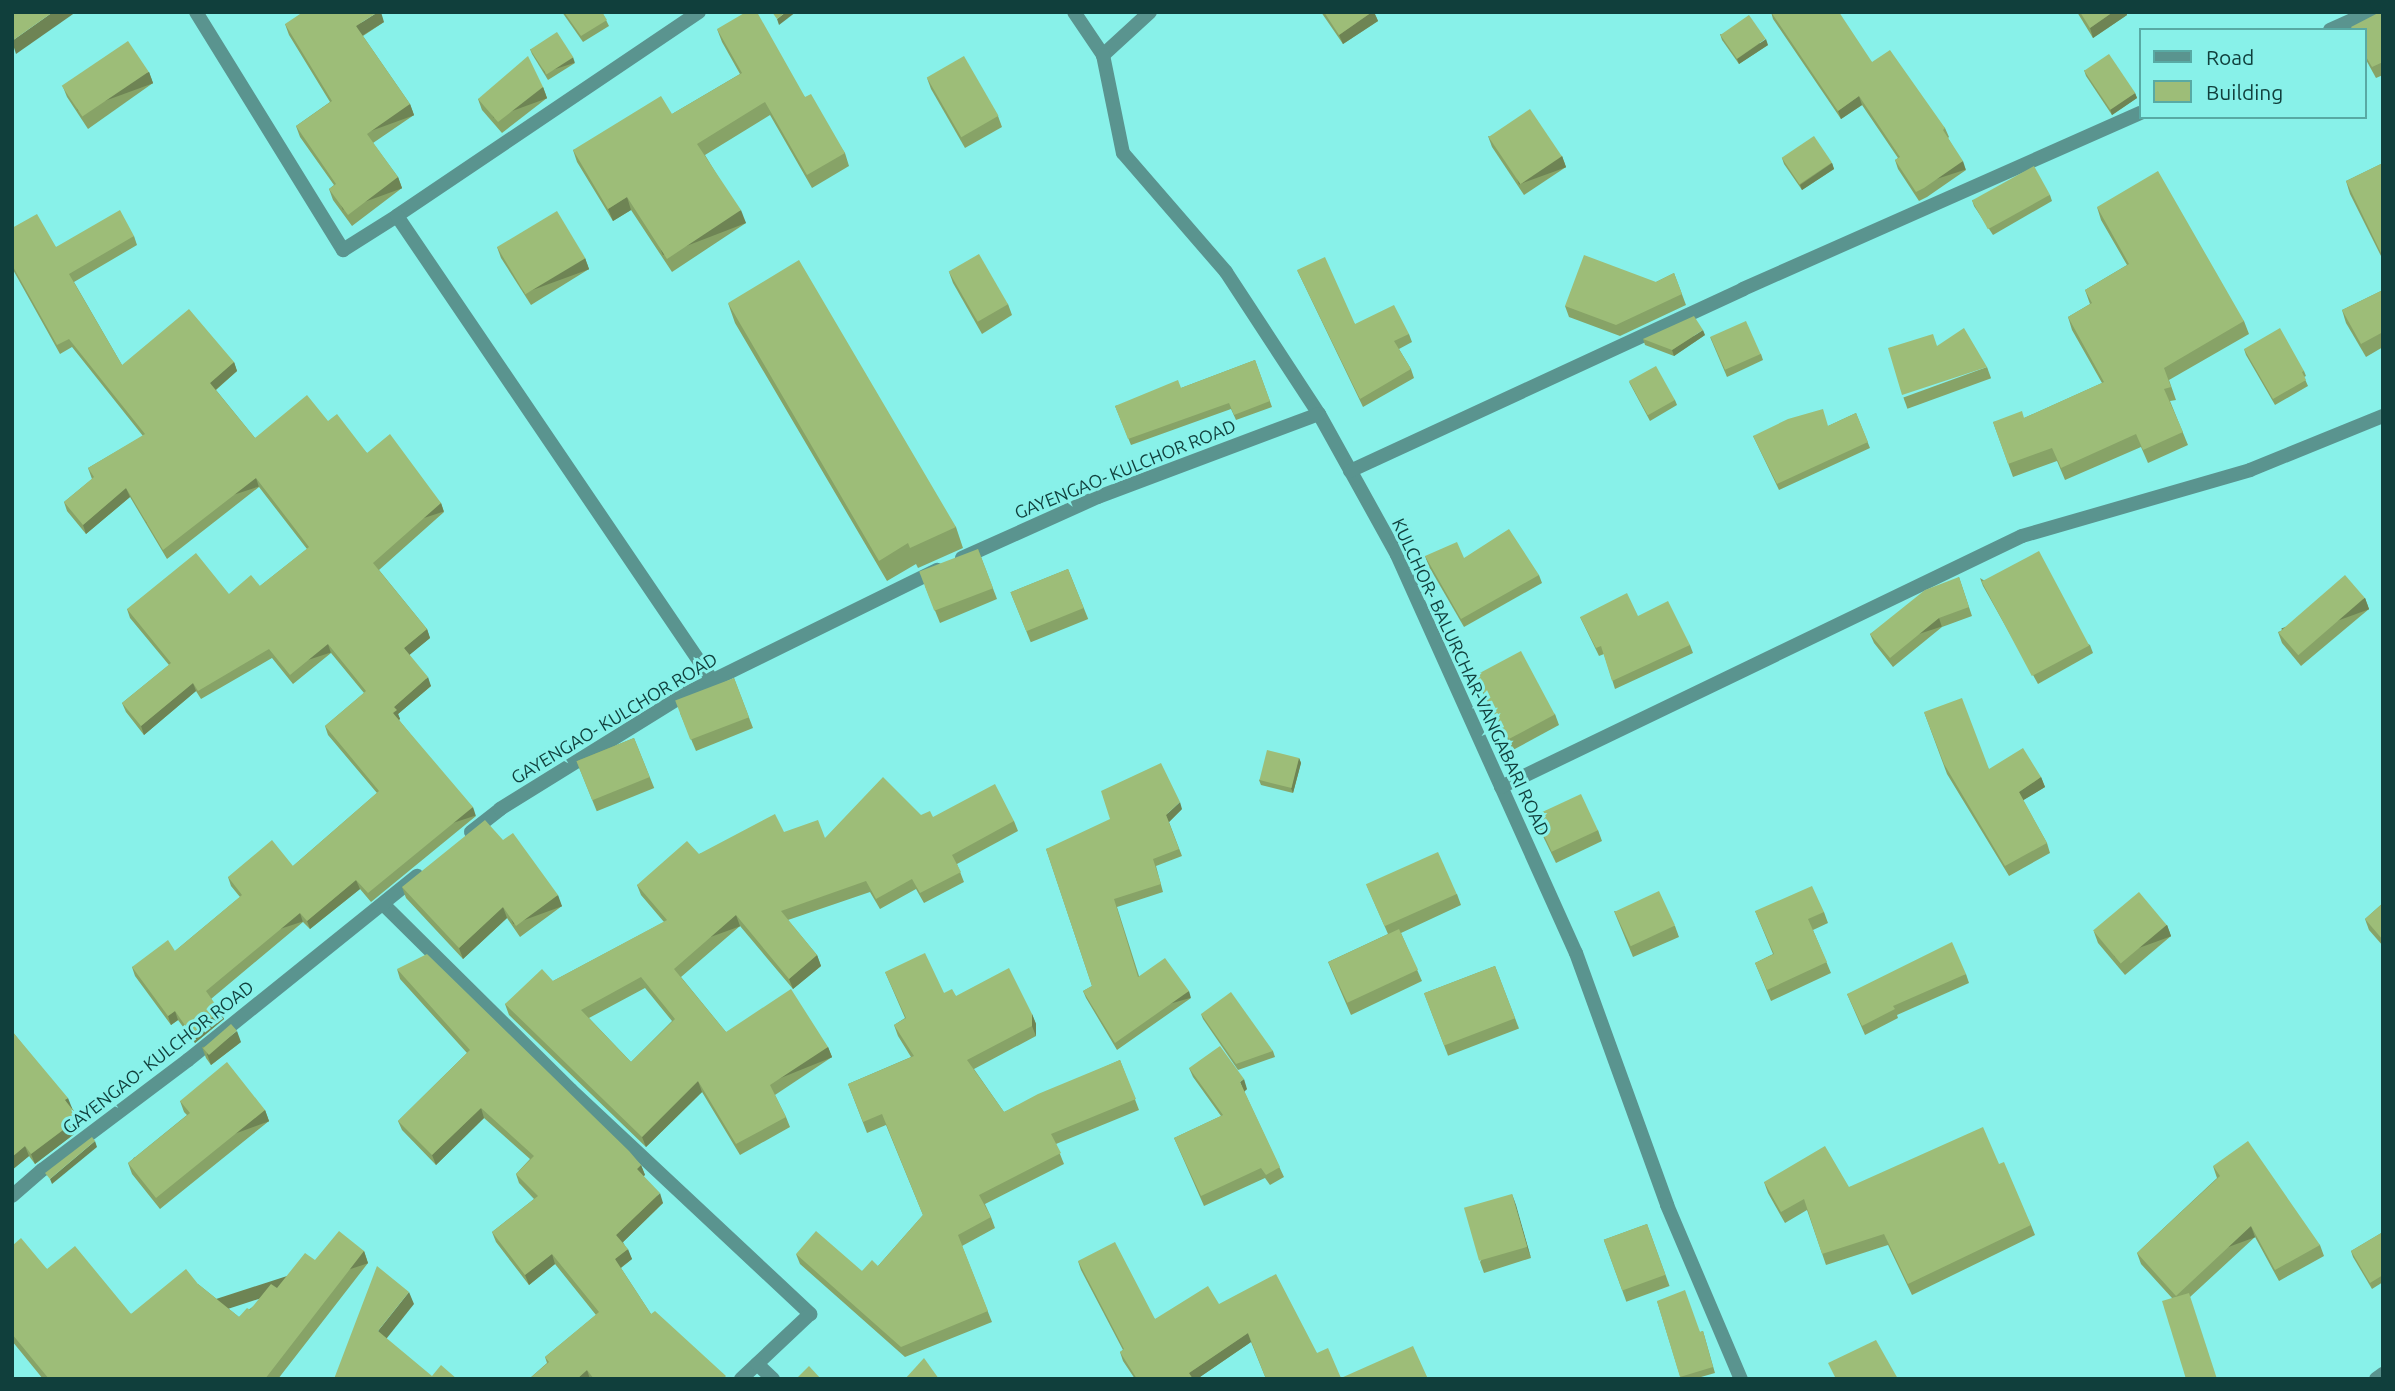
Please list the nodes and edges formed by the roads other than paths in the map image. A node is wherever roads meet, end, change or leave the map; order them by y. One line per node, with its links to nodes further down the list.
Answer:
1 (196, 12): 9 (street)
2 (699, 12): 9 (street)
3 (1074, 12): 7 (street)
4 (1150, 12): 7 (street)
5 (2370, 12): 6 (street)
6 (2334, 28)
7 (1103, 55): 10 (street, KULCHOR- BALURCHAR-VANGABARI ROAD)
8 (2140, 113): 12 (street)
9 (397, 216): 13 (street)
10 (1319, 414): 12 (street, KULCHOR- BALURCHAR-VANGABARI ROAD); 13 (street, GAYENGAO- KULCHOR ROAD)
11 (2383, 415): 14 (street)
12 (1350, 471): 14 (street, KULCHOR- BALURCHAR-VANGABARI ROAD)
13 (712, 680): 15 (street, GAYENGAO- KULCHOR ROAD)
14 (1501, 787): 23 (street, KULCHOR- BALURCHAR-VANGABARI ROAD)
15 (457, 843)
16 (426, 869): 17 (street, GAYENGAO- KULCHOR ROAD)
17 (383, 904): 18 (street, GAYENGAO- KULCHOR ROAD); 19 (street)
18 (12, 1196)
19 (757, 1364): 21 (street); 22 (street)
20 (2383, 1374): 24 (street)
21 (741, 1379)
22 (773, 1379)
23 (1741, 1379)
24 (2376, 1379)

